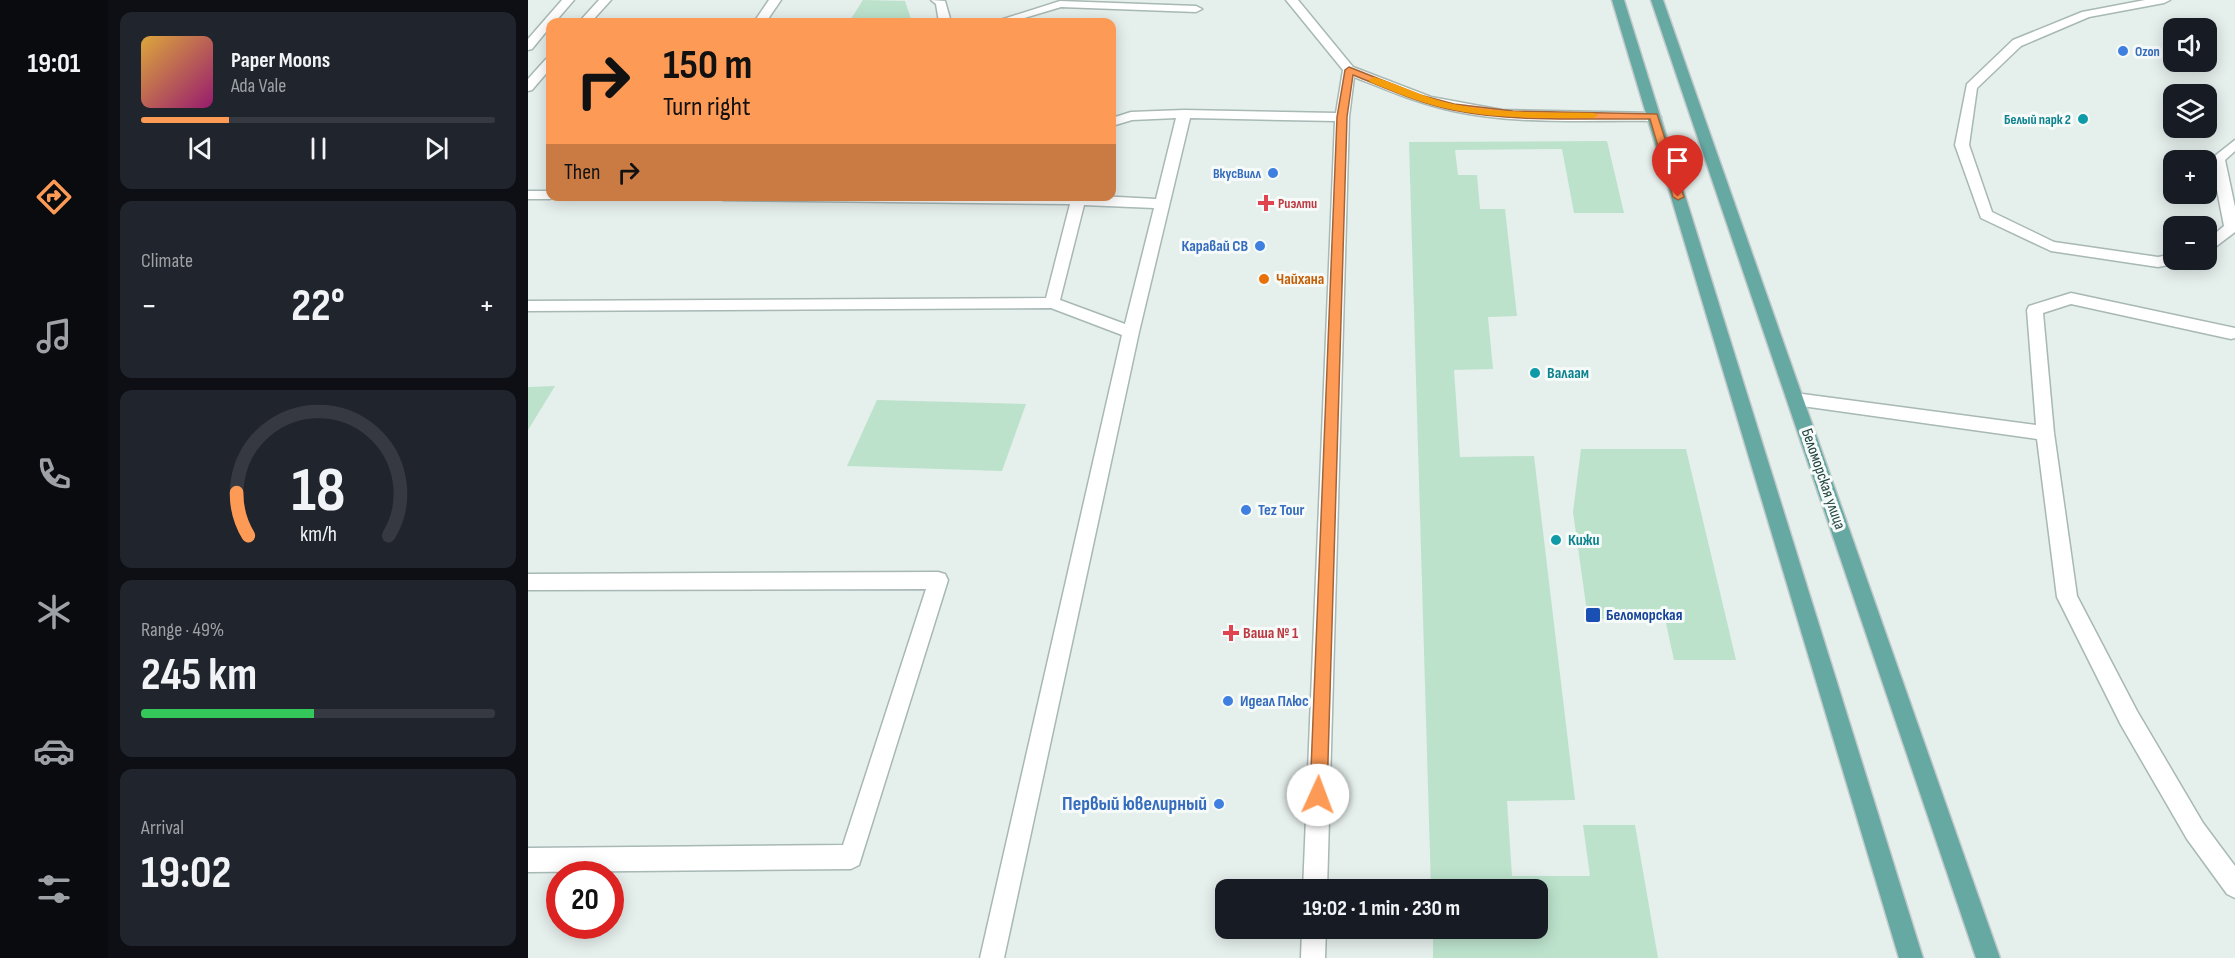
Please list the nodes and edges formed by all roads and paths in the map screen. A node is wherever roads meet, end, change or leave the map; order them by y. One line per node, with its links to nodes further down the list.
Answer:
1 (568, 0): 11 (street)
2 (605, 0): 12 (street)
3 (775, 0): 13 (street)
4 (955, 0): 9 (street)
5 (1292, 0): 19 (street)
6 (1618, 0): 23 (main road)
7 (1657, 0): 37 (main road, Беломорская улица)
8 (2164, 0): 32 (street)
9 (939, 2): 14 (street)
10 (1196, 9): 15 (street)
11 (552, 18)
12 (589, 18)
13 (762, 18)
14 (944, 18)
15 (1013, 18)
16 (546, 25): 17 (street)
17 (528, 46)
18 (546, 67): 20 (street)
19 (1349, 70): 22 (street); 23 (street)
20 (528, 87)
21 (1184, 114): 22 (street); 24 (street); 30 (street)
22 (1342, 117): 41 (street)
23 (1654, 117): 46 (main road)
24 (1116, 121)
25 (2235, 144): 31 (street)
26 (528, 195): 27 (street)
27 (546, 195)
28 (1078, 201): 33 (street)
29 (1098, 201): 30 (street)
30 (1160, 204): 35 (street)
31 (2217, 240)
32 (2163, 261)
33 (1052, 303): 34 (street); 35 (street)
34 (528, 306)
35 (1131, 332): 44 (street)
36 (2231, 333): 38 (street)
37 (1795, 399): 38 (street); 47 (main road, Беломорская улица)
38 (2045, 433): 42 (street)
39 (528, 582): 40 (street)
40 (528, 860)
41 (1315, 879)
42 (2235, 886)
43 (1314, 939): 45 (street)
44 (992, 958)
45 (1313, 958)
46 (1911, 958)
47 (1988, 958)

